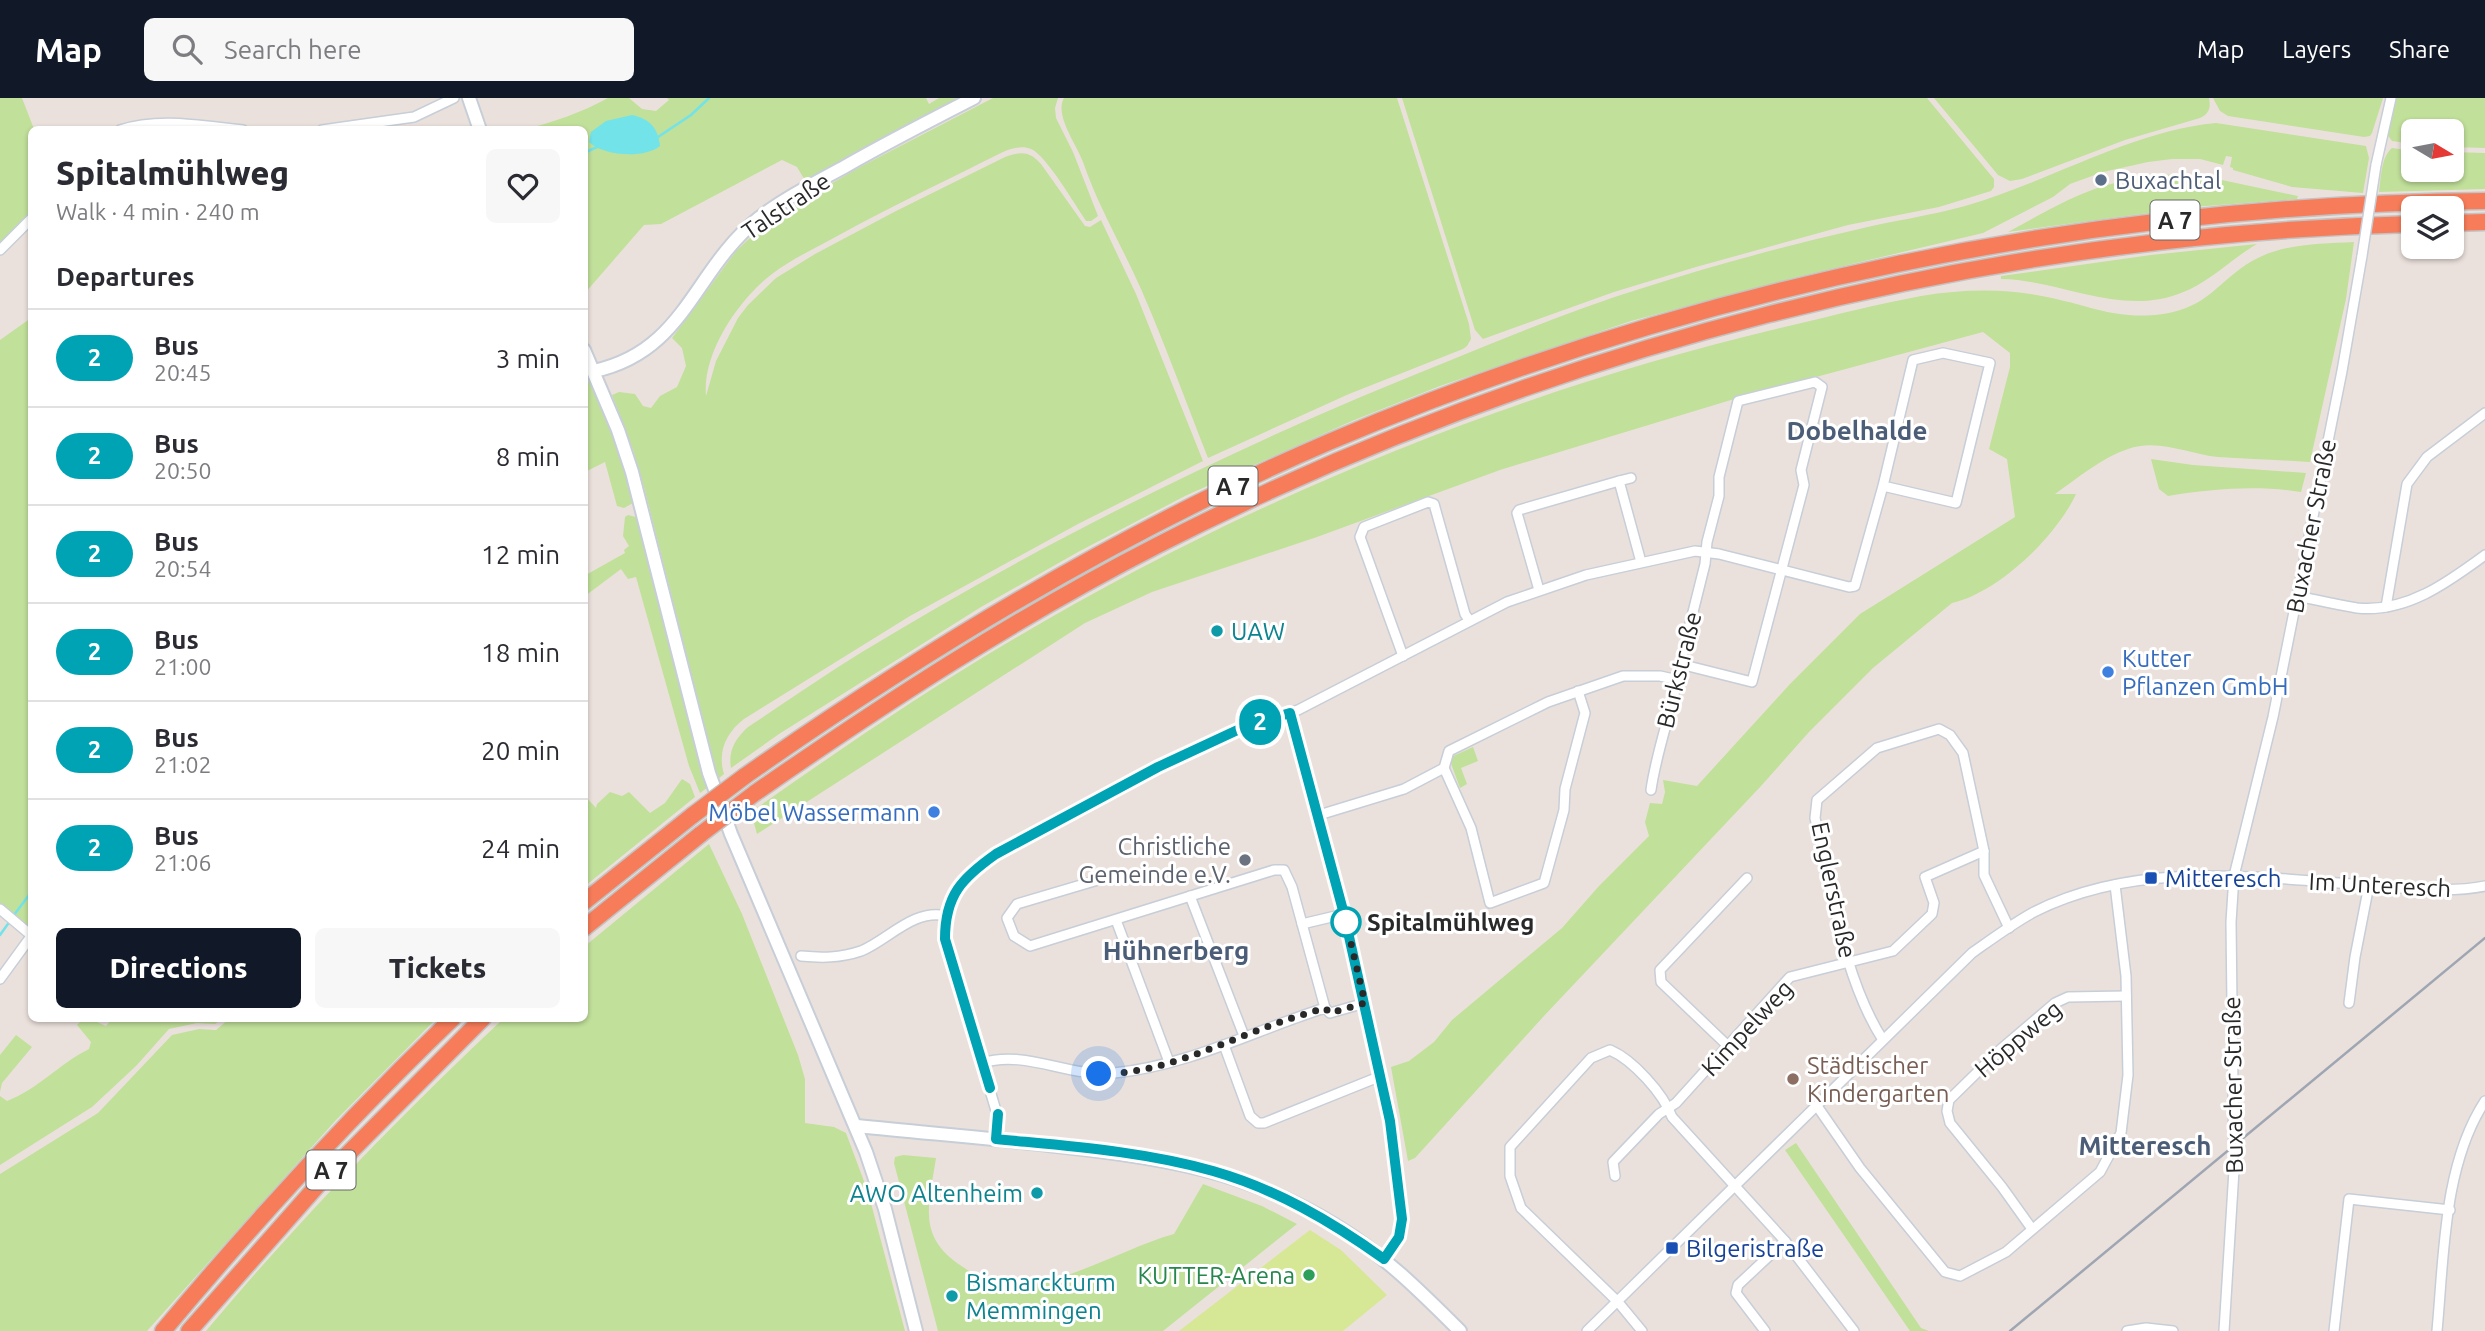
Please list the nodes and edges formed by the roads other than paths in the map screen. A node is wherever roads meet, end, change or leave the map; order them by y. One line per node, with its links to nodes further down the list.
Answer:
1 (454, 98): 7 (street)
2 (468, 98): 8 (street)
3 (974, 98): 15 (street, Talstraße)
4 (2391, 98): 25 (street, Buxacher Straße, bridge)
5 (132, 126): 6 (street)
6 (200, 126)
7 (350, 126)
8 (478, 126)
9 (2485, 201): 44 (highway, A 7, bridge)
10 (28, 222): 14 (street)
11 (2485, 222): 12 (highway)
12 (2464, 223)
13 (2401, 225): 50 (highway, A 7, bridge)
14 (0, 250)
15 (589, 372): 73 (street)
16 (2485, 414): 26 (street)
17 (1631, 478): 18 (street)
18 (1619, 481): 22 (street); 24 (street)
19 (1884, 486): 19 (street); 23 (street)
20 (1707, 551): 22 (street); 23 (street); 23 (street, Bürkstraße); 29 (street, Bürkstraße)
21 (2485, 555): 26 (street)
22 (1641, 562): 24 (street)
23 (1781, 570): 29 (street)
24 (1539, 590): 27 (street)
25 (2297, 596): 26 (street); 37 (street, Buxacher Straße)
26 (2386, 607)
27 (1469, 620): 28 (street); 28 (street)
28 (1403, 656): 32 (street)
29 (1680, 664): 30 (street, Bürkstraße)
30 (1678, 680): 31 (street); 34 (street, Bürkstraße)
31 (1578, 691): 33 (street); 33 (street)
32 (1290, 713): 35 (street); 47 (street)
33 (1444, 768): 35 (street)
34 (1651, 790)
35 (1319, 815): 46 (street)
36 (1984, 851): 51 (street, Englerstraße); 55 (street, Kimpelweg); 55 (street, Englerstraße)
37 (2234, 876): 40 (street, Im Unteresch); 41 (street, Im Unteresch); 92 (street, Buxacher Straße)
38 (1108, 877): 48 (street)
39 (1747, 878): 66 (street)
40 (2115, 885): 51 (street, Im Unteresch); 57 (street)
41 (2369, 885): 42 (street, Im Unteresch); 59 (street)
42 (2485, 886)
43 (1190, 896): 48 (street); 49 (street); 63 (street)
44 (588, 899)
45 (3, 912): 52 (street)
46 (1344, 914): 49 (street); 58 (street)
47 (946, 916): 54 (street); 68 (street)
48 (1116, 920): 67 (street)
49 (1302, 924): 60 (street)
50 (588, 925)
51 (2009, 928): 64 (street, Im Unteresch)
52 (28, 933)
53 (28, 939): 56 (street)
54 (801, 956)
55 (1849, 963): 64 (street, Englerstraße); 66 (street, Kimpelweg)
56 (0, 979)
57 (2126, 996): 78 (street); 78 (street, Höppweg)
58 (1365, 1003): 60 (street); 69 (street)
59 (2349, 1003)
60 (1325, 1008): 63 (street)
61 (449, 1022): 82 (highway, A 7)
62 (479, 1022): 83 (highway, A 7)
63 (1244, 1036): 65 (street)
64 (1883, 1040): 71 (street, Im Unteresch)
65 (1224, 1045): 67 (street); 69 (street)
66 (1729, 1047): 72 (street, Kimpelweg)
67 (1168, 1062): 68 (street)
68 (982, 1063): 74 (street)
69 (1381, 1076): 80 (street)
70 (2485, 1101): 77 (street)
71 (1817, 1106): 76 (street, Im Unteresch); 78 (street)
72 (1668, 1108): 75 (street, Kimpelweg); 76 (street); 81 (street)
73 (857, 1126): 74 (street); 84 (street)
74 (996, 1139): 80 (street)
75 (1615, 1176)
76 (1736, 1186): 79 (street); 81 (street, Im Unteresch)
77 (2450, 1210): 93 (street); 94 (street)
78 (2032, 1229)
79 (1785, 1241): 88 (street); 89 (street)
80 (1384, 1259): 85 (street)
81 (1618, 1302): 86 (street, Im Unteresch); 87 (street)
82 (163, 1331)
83 (189, 1331)
84 (916, 1331)
85 (1461, 1331)
86 (1587, 1331)
87 (1642, 1331)
88 (1765, 1331)
89 (1854, 1331)
90 (2127, 1331): 91 (street)
91 (2173, 1331)
92 (2224, 1331)
93 (2333, 1331)
94 (2437, 1331)

